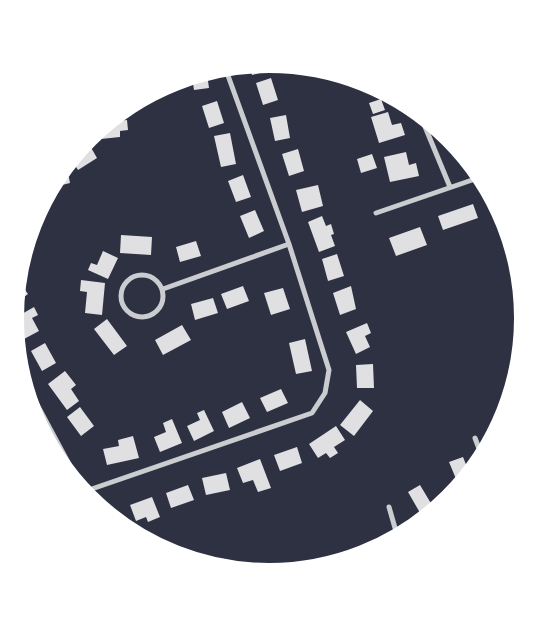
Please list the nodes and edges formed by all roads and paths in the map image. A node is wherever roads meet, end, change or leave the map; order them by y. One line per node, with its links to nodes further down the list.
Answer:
1 (227, 74): 6 (street)
2 (424, 125): 4 (street)
3 (474, 179): 4 (street)
4 (450, 187): 5 (street)
5 (376, 213)
6 (289, 244): 7 (street); 12 (street)
7 (163, 289): 7 (street)
8 (35, 402): 11 (street)
9 (475, 438): 10 (street)
10 (479, 449)
11 (70, 467)
12 (91, 490)
13 (389, 507): 14 (street)
14 (396, 531)

